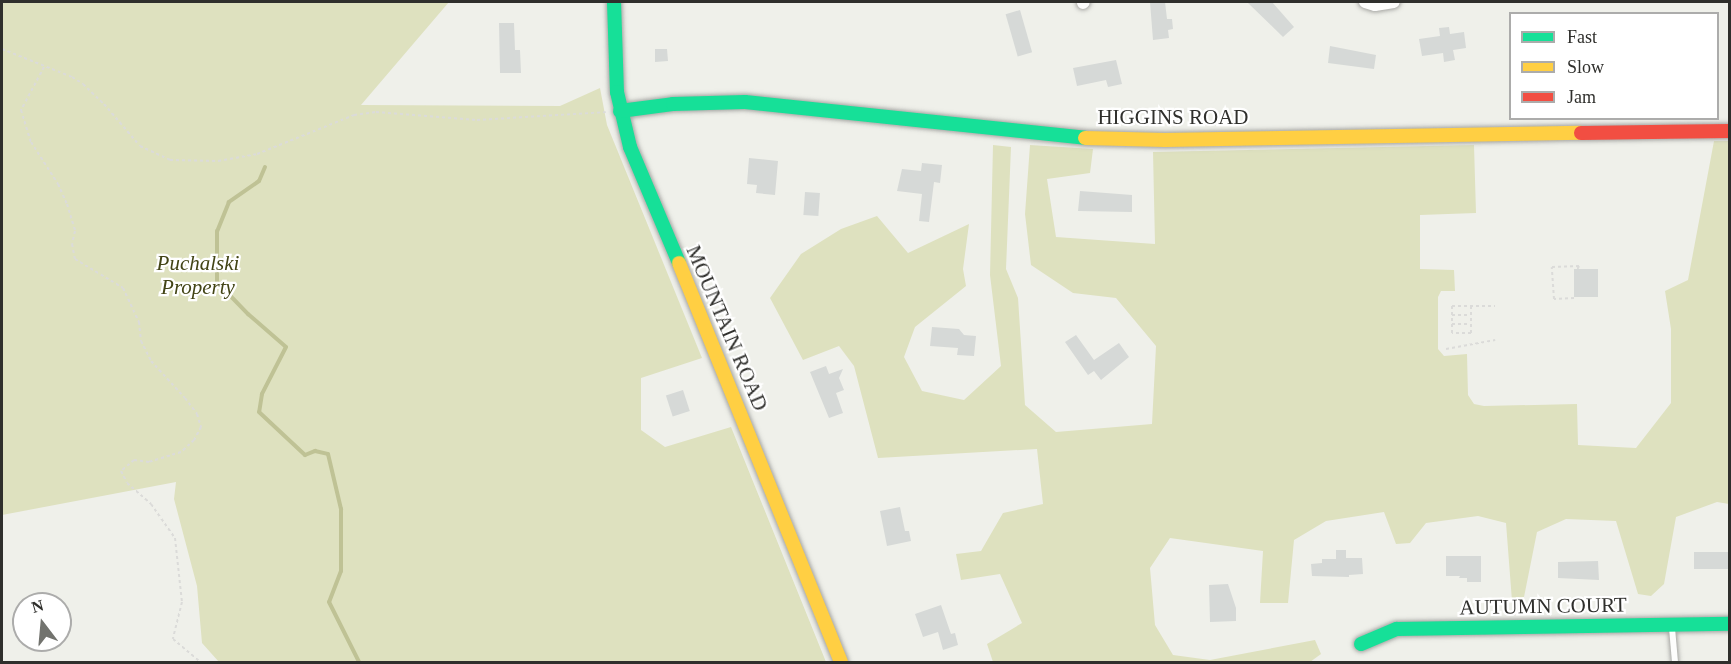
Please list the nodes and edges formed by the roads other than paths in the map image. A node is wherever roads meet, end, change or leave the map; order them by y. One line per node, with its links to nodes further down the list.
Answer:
1 (614, 2): 4 (street, MOUNTAIN ROAD)
2 (1365, 2): 3 (street)
3 (1395, 2)
4 (620, 111): 5 (street, HIGGINS ROAD); 9 (street, MOUNTAIN ROAD)
5 (1730, 131)
6 (1730, 624): 7 (street, AUTUMN COURT)
7 (1672, 625): 8 (street, AUTUMN COURT); 10 (lane)
8 (1361, 644)
9 (841, 663)
10 (1675, 663)

